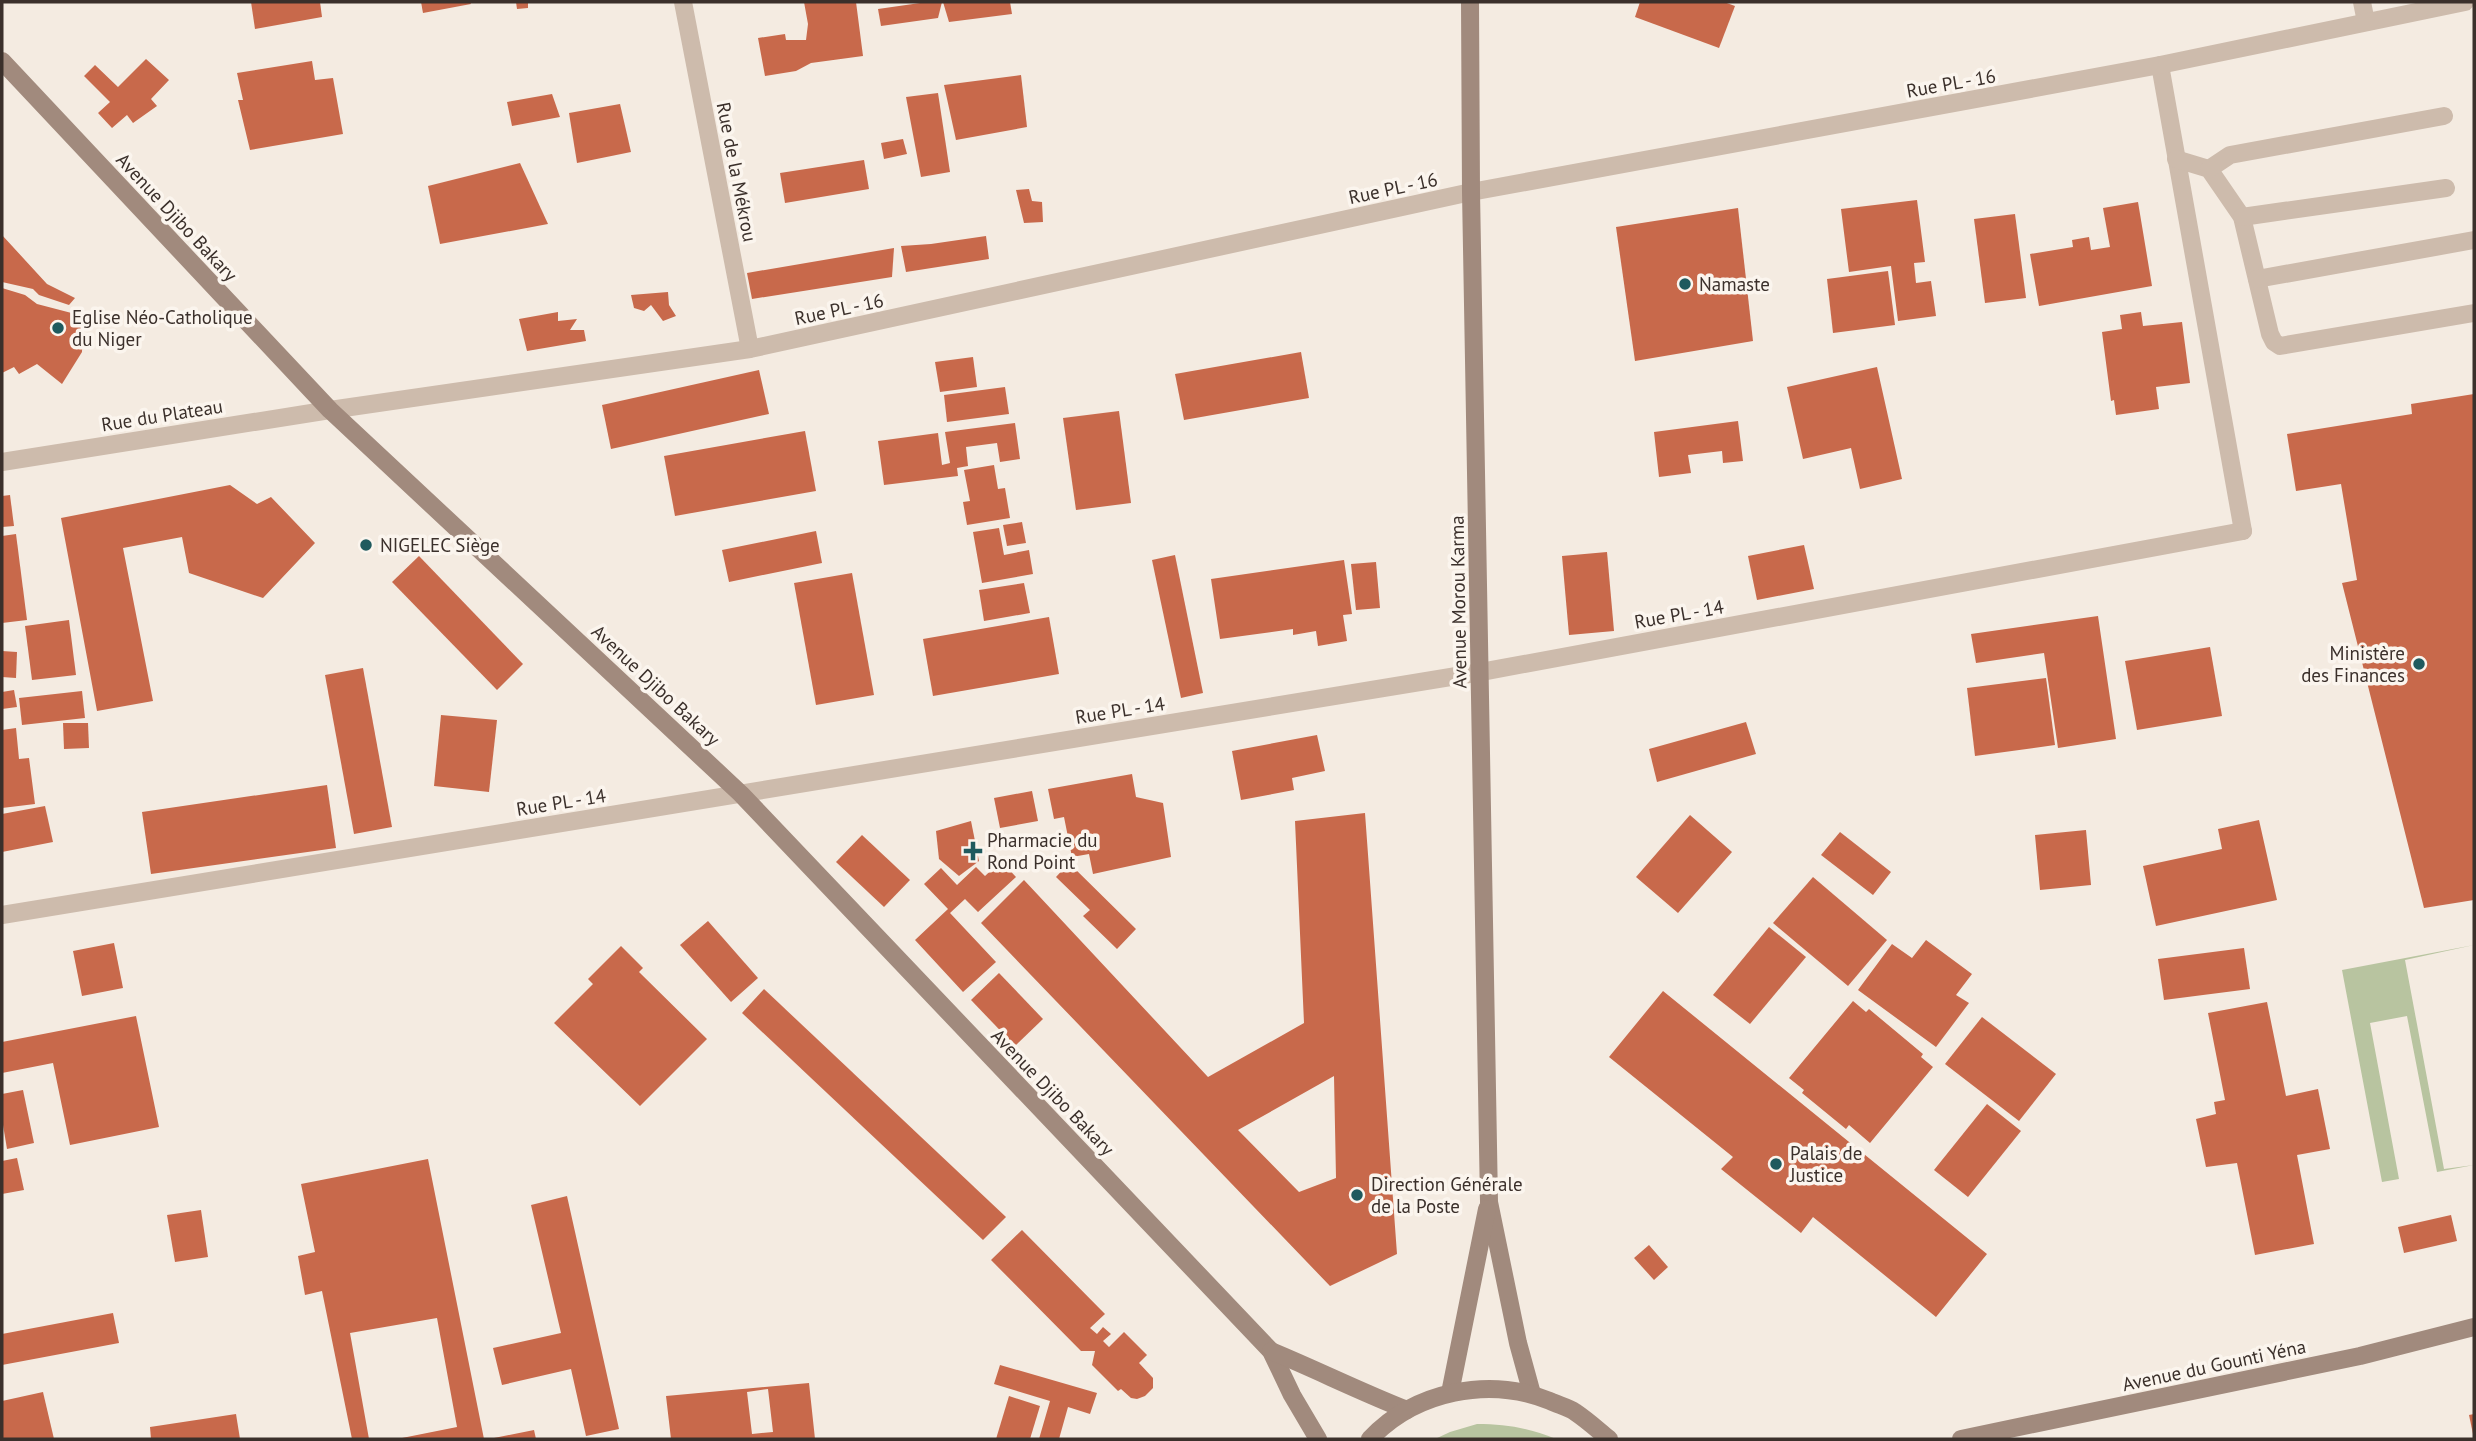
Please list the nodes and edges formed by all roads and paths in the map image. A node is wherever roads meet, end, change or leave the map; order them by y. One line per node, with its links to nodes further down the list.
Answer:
1 (683, 2): 17 (street, Rue de la Mékrou)
2 (1470, 2): 12 (street, Avenue Morou Karma)
3 (2362, 2): 5 (street)
4 (2465, 2): 5 (street, Rue PL - 16)
5 (2366, 22): 7 (street, Rue PL - 16)
6 (2, 61): 18 (street, Avenue Djibo Bakary)
7 (2160, 65): 9 (street); 12 (street, Rue PL - 16)
8 (2444, 116): 10 (street)
9 (2176, 159): 10 (street); 20 (street, Rue PL - 14)
10 (2208, 169): 13 (street)
11 (2446, 188): 13 (street)
12 (1471, 192): 17 (street, Rue PL - 16); 20 (street, Avenue Morou Karma)
13 (2242, 217): 15 (street)
14 (2474, 240): 15 (street)
15 (2257, 279): 16 (street)
16 (2474, 313)
17 (750, 349): 18 (street, Rue PL - 16)
18 (330, 410): 19 (street, Rue du Plateau); 21 (street, Avenue Djibo Bakary)
19 (2, 462)
20 (1481, 671): 21 (street, Rue PL - 14); 23 (street, Avenue Morou Karma)
21 (741, 794): 22 (street, Rue PL - 14); 25 (street, Avenue Djibo Bakary)
22 (2, 915)
23 (1489, 1202): 26 (street, Avenue Morou Karma); 27 (street, Avenue Morou Karma)
24 (2474, 1327): 32 (street, Avenue du Gounti Yéna)
25 (1271, 1351): 28 (street); 29 (street)
26 (1450, 1393): 27 (street); 28 (street)
27 (1532, 1394): 31 (street)
28 (1407, 1410): 30 (street)
29 (1318, 1439)
30 (1370, 1439)
31 (1609, 1439)
32 (1961, 1439)

